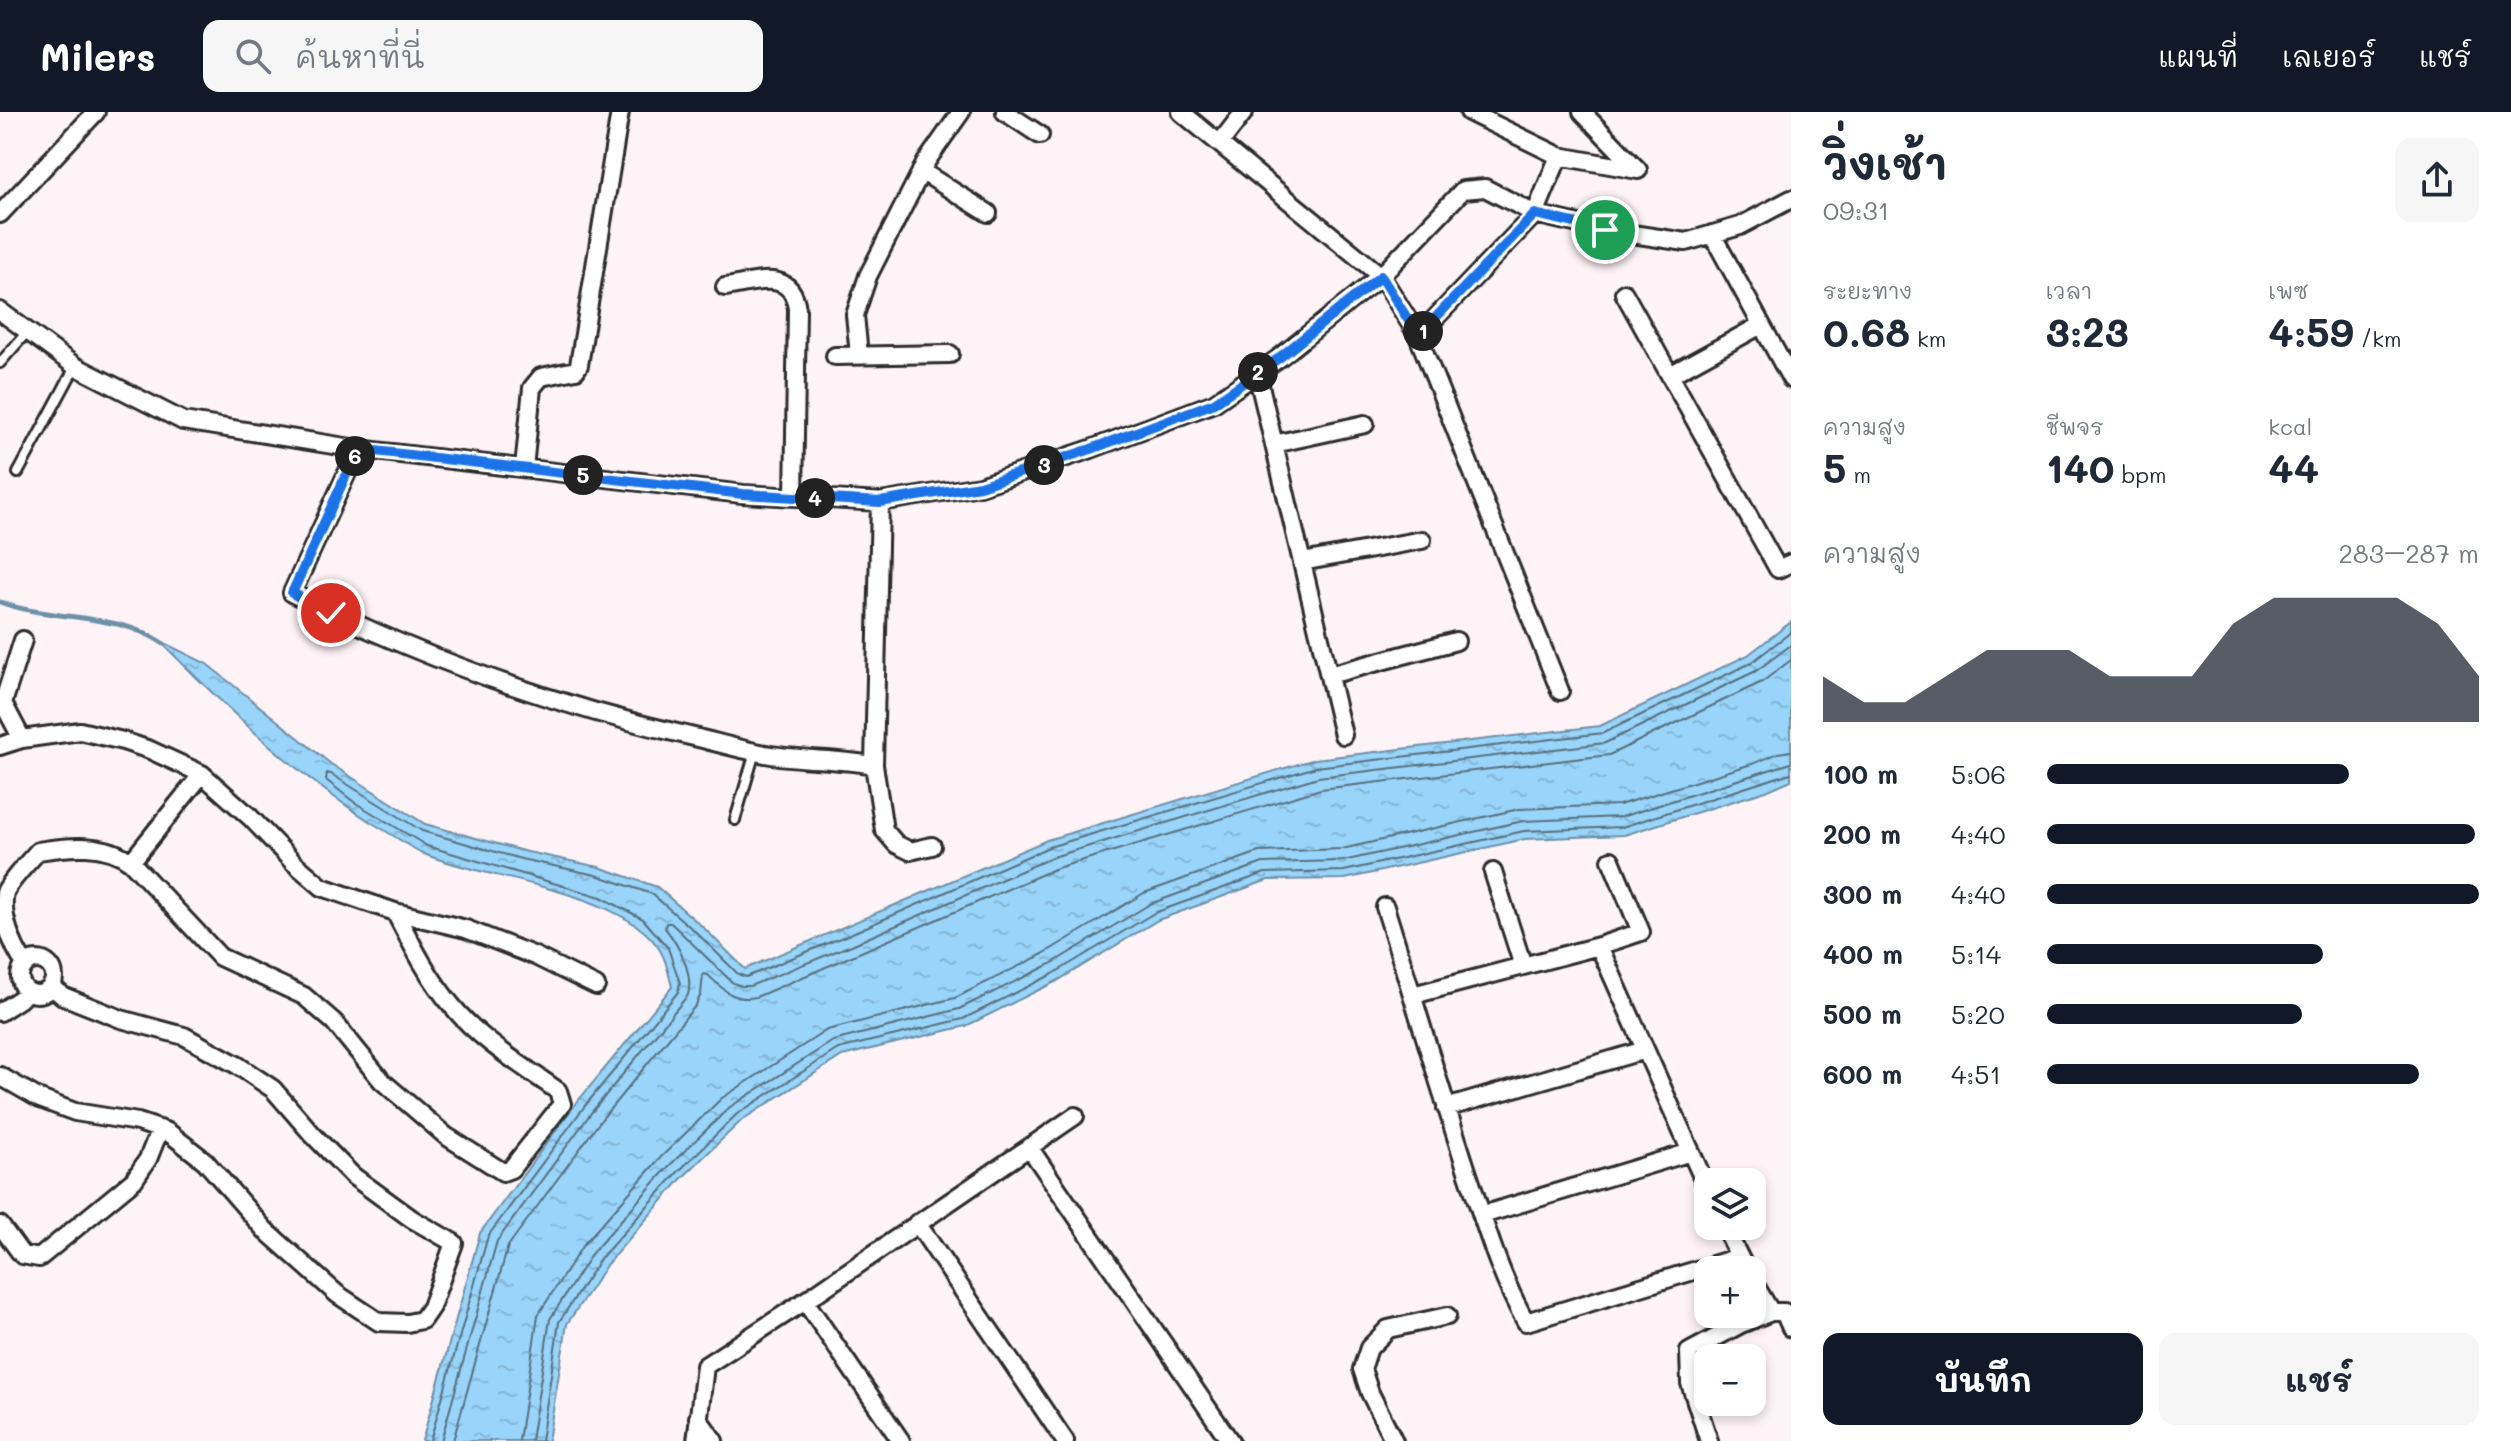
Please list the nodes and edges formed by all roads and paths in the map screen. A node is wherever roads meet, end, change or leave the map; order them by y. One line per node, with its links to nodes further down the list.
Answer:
1 (96, 112): 15 (street)
2 (620, 112): 36 (street)
3 (961, 112): 12 (street)
4 (1005, 112): 9 (street)
5 (1181, 112): 10 (street)
6 (1244, 112): 10 (street)
7 (1469, 112): 11 (street)
8 (1582, 112): 11 (street)
9 (1040, 135)
10 (1220, 143): 18 (street)
11 (1559, 156): 16 (street)
12 (921, 171): 14 (street); 26 (street)
13 (1791, 199): 17 (street)
14 (988, 213)
15 (0, 214)
16 (1535, 214): 17 (street); 18 (street); 24 (street)
17 (1712, 234): 22 (street)
18 (1381, 276): 24 (street); 30 (street)
19 (725, 287): 38 (street)
20 (1624, 293): 31 (street)
21 (0, 311): 23 (street)
22 (1761, 325): 31 (street); 32 (street)
23 (28, 331): 28 (lane); 29 (street)
24 (1418, 336): 46 (street)
25 (950, 354): 26 (street)
26 (859, 355): 27 (street)
27 (835, 356)
28 (0, 363)
29 (75, 366): 35 (street); 37 (lane)
30 (1257, 373): 34 (street); 39 (street)
31 (1670, 375): 42 (street)
32 (1791, 379)
33 (1365, 424): 34 (street)
34 (1274, 444): 41 (street)
35 (358, 449): 36 (street); 50 (street)
36 (524, 468): 38 (street)
37 (18, 473)
38 (794, 497): 39 (street)
39 (880, 502): 51 (street)
40 (1422, 540): 41 (street)
41 (1302, 562): 45 (street)
42 (1791, 563)
43 (23, 640): 48 (street)
44 (1456, 641): 45 (street)
45 (1329, 675): 47 (street)
46 (1560, 691)
47 (1343, 735)
48 (22, 739): 49 (street); 52 (street)
49 (0, 746)
50 (755, 751): 51 (street); 53 (lane)
51 (874, 765): 54 (street)
52 (202, 774): 56 (street); 59 (street)
53 (735, 820)
54 (932, 846)
55 (1611, 860): 60 (street)
56 (131, 862): 59 (street); 61 (street)
57 (1493, 872): 62 (street)
58 (1385, 907): 66 (street)
59 (395, 912): 64 (street)
60 (1599, 946): 62 (street); 68 (street)
61 (25, 964): 63 (street); 65 (street)
62 (1523, 966): 66 (street)
63 (51, 986): 65 (street); 72 (street)
64 (596, 986)
65 (27, 991): 67 (street)
66 (1413, 995): 70 (street)
67 (0, 1012)
68 (1645, 1050): 70 (street); 74 (street)
69 (0, 1076): 72 (street)
70 (1446, 1108): 76 (street)
71 (1075, 1116): 73 (street)
72 (160, 1129): 78 (street)
73 (1029, 1147): 77 (street); 90 (street)
74 (1691, 1152): 75 (street); 76 (street)
75 (1698, 1168)
76 (1482, 1215): 79 (street)
77 (917, 1223): 81 (street); 89 (street)
78 (0, 1225)
79 (1694, 1277)
80 (1766, 1294): 82 (street)
81 (805, 1301): 85 (street); 88 (street)
82 (1782, 1311): 84 (street); 92 (street)
83 (1447, 1316): 91 (street)
84 (1791, 1328)
85 (698, 1418): 86 (street); 87 (street)
86 (696, 1441)
87 (714, 1441)
88 (901, 1441)
89 (1065, 1441)
90 (1230, 1441)
91 (1394, 1441)
92 (1709, 1441)

